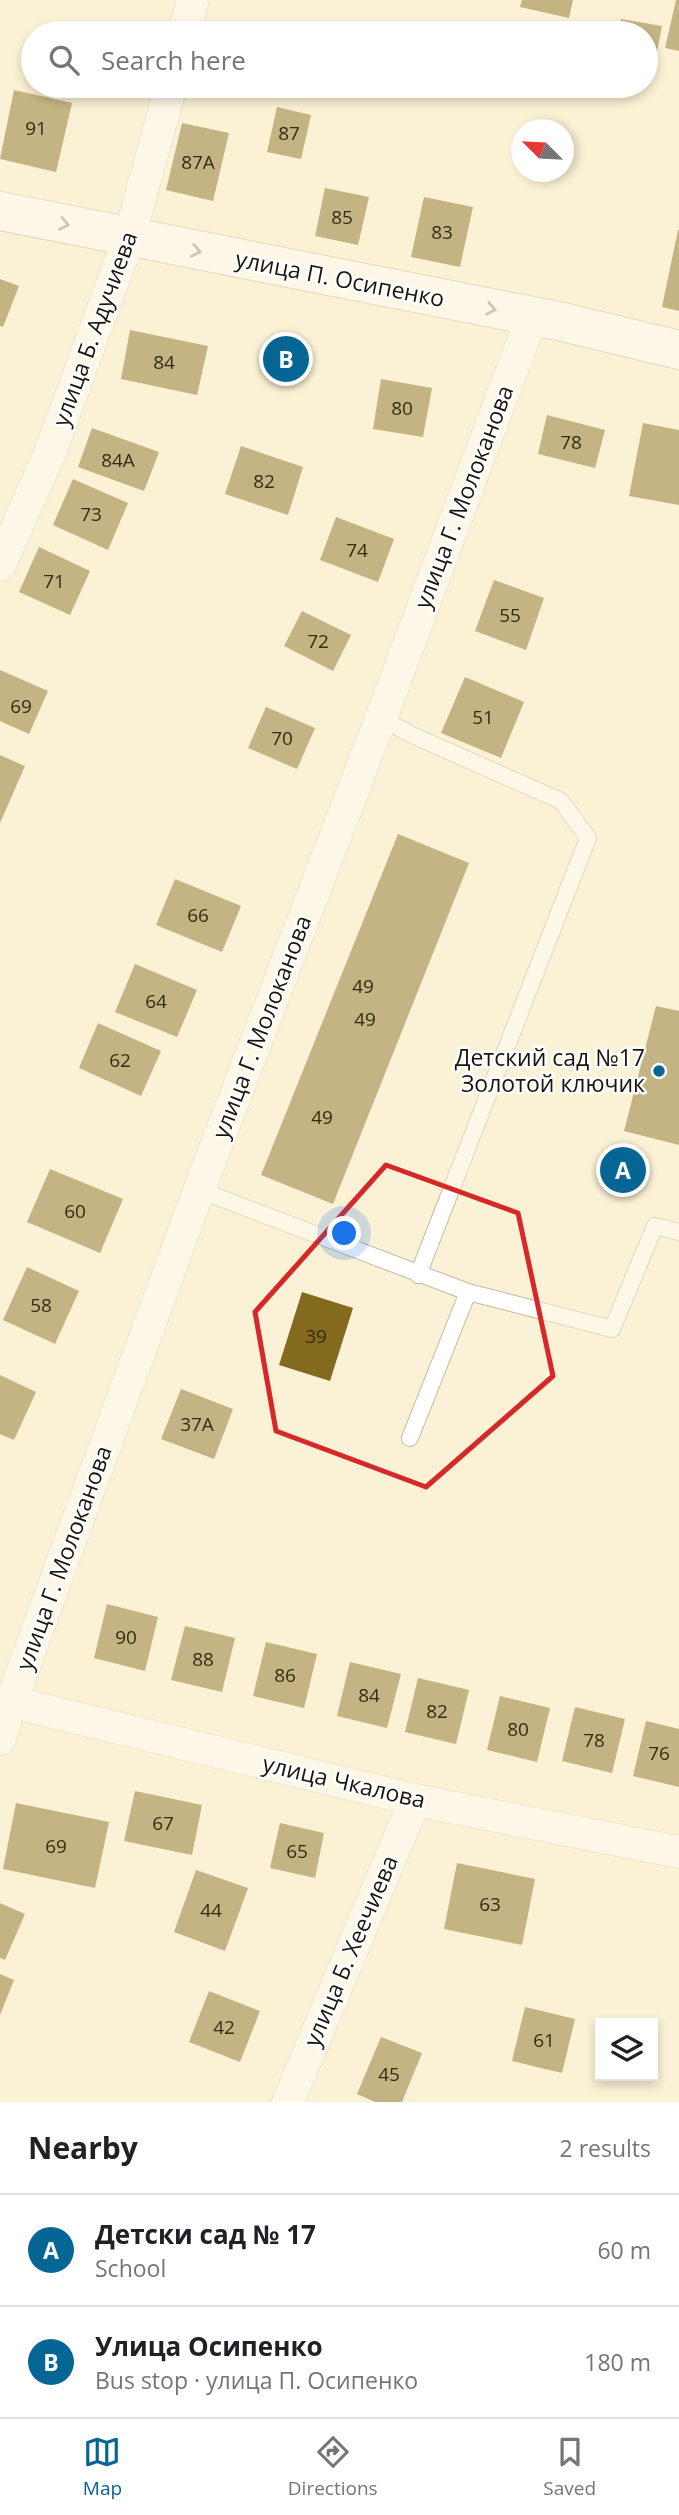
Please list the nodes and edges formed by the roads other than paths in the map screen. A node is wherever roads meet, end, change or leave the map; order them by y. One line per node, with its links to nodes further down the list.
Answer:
1 (193, 0): 2 (street)
2 (187, 21)
3 (168, 98): 5 (street, улица Б. Адучиева)
4 (0, 211): 5 (main road, улица П. Осипенко, one-way to 5)
5 (129, 238): 6 (main road, улица П. Осипенко, one-way to 6); 8 (street, улица Б. Адучиева)
6 (532, 317): 7 (main road, улица П. Осипенко); 9 (street, улица Г. Молоканова)
7 (679, 350)
8 (0, 565)
9 (381, 718): 10 (street, улица Г. Молоканова); 12 (lane)
10 (199, 1190): 12 (lane); 15 (street, улица Г. Молоканова)
11 (679, 1232): 13 (lane)
12 (418, 1275): 13 (lane)
13 (468, 1292): 14 (lane)
14 (410, 1438)
15 (11, 1702): 16 (street, улица Г. Молоканова); 17 (street, улица Чкалова)
16 (0, 1739)
17 (415, 1800): 18 (street, улица Чкалова); 19 (street, улица Б. Хеечиева)
18 (679, 1852)
19 (288, 2102)

